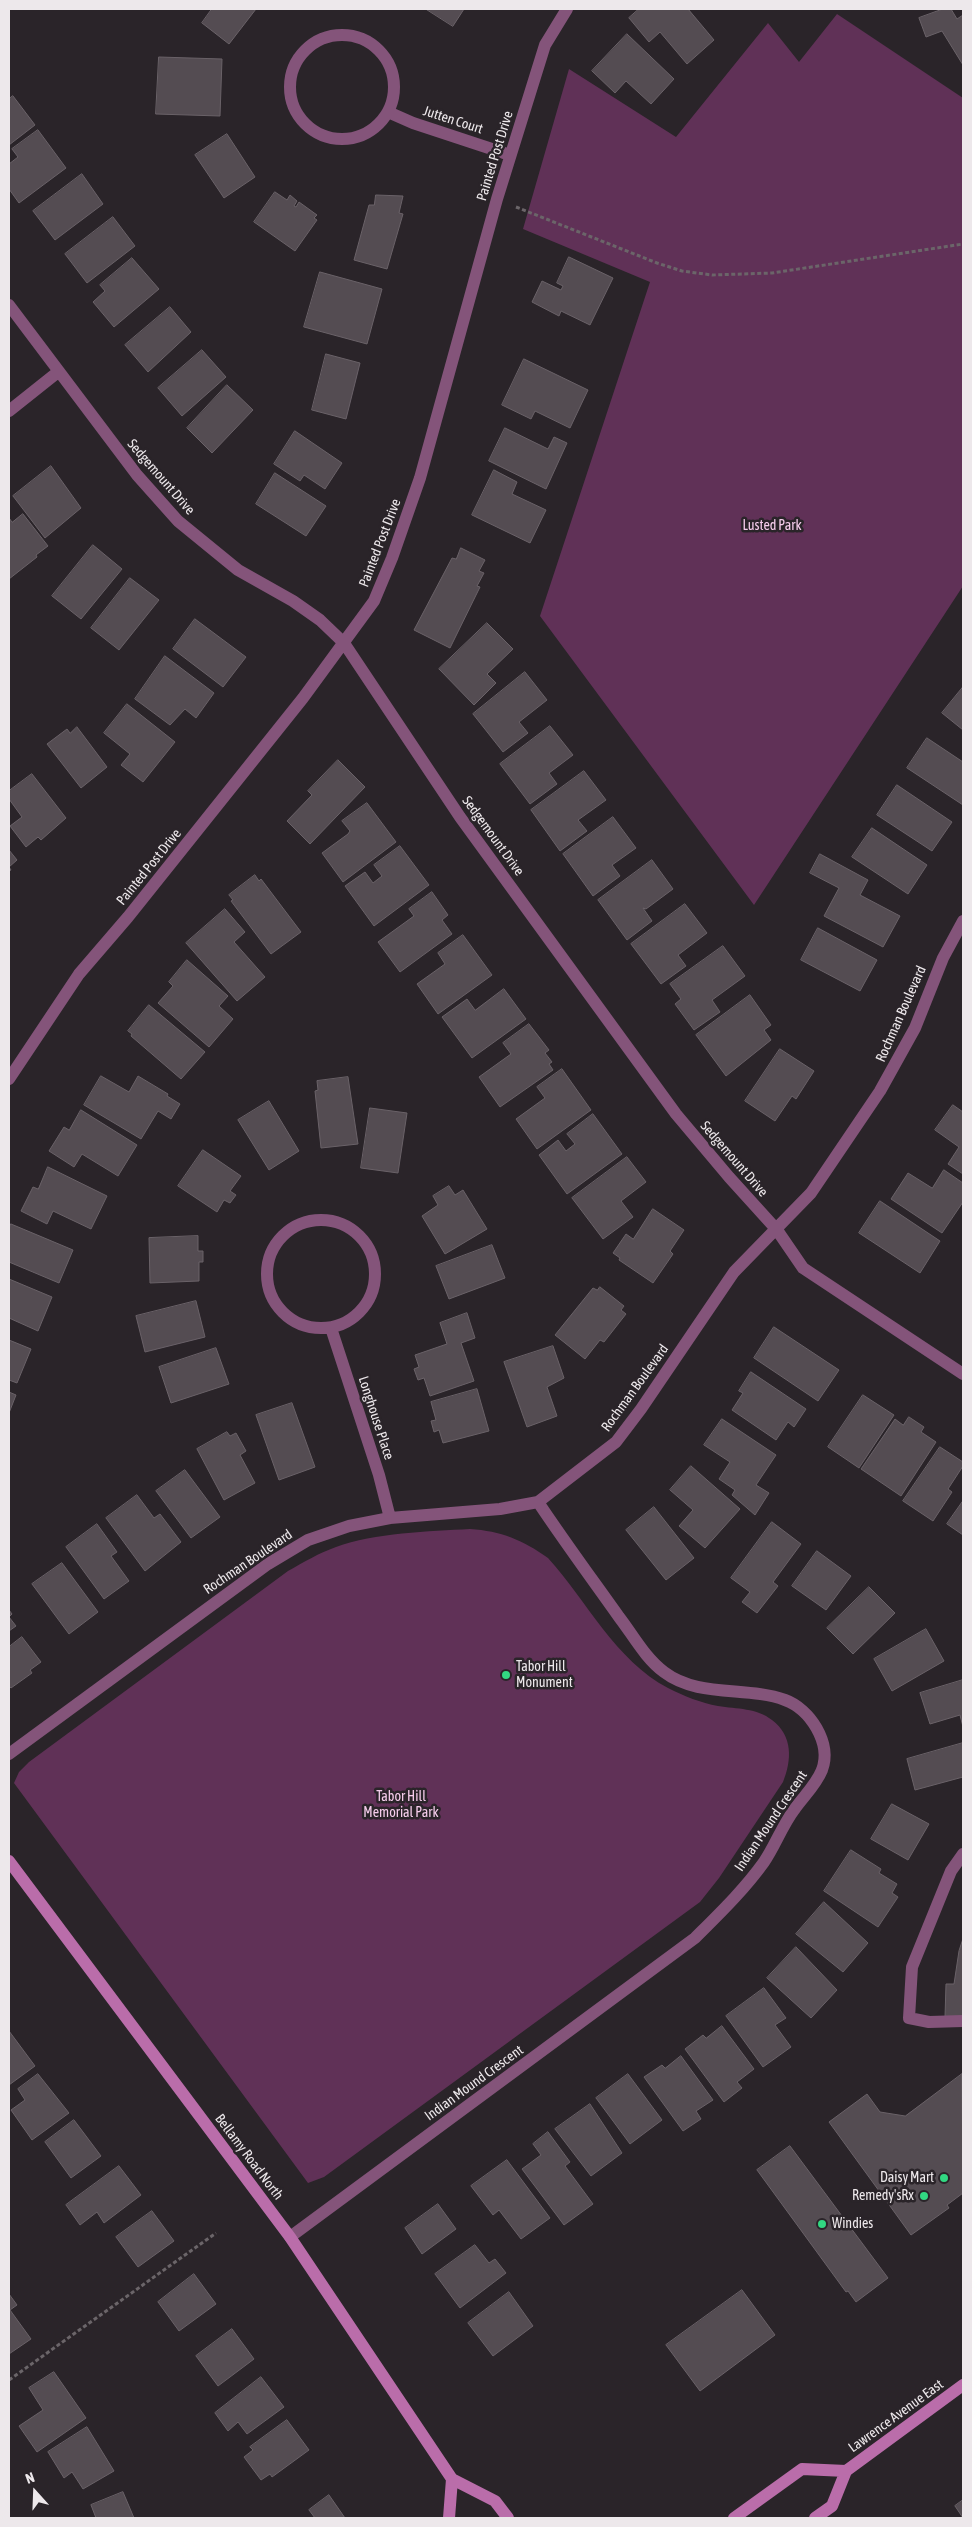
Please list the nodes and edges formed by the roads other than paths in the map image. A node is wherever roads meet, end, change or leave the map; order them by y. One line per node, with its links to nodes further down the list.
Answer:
1 (567, 9): 3 (street, Painted Post Drive)
2 (388, 112): 2 (street); 3 (street, Jutten Court)
3 (510, 155): 7 (street, Painted Post Drive)
4 (9, 305): 5 (street, Sedgemount Drive)
5 (58, 372): 6 (street); 7 (street, Sedgemount Drive)
6 (9, 411)
7 (344, 643): 9 (street, Painted Post Drive); 10 (street, Sedgemount Drive)
8 (963, 921): 10 (street, Rochman Boulevard)
9 (9, 1079)
10 (777, 1230): 12 (street, Sedgemount Drive); 13 (street, Rochman Boulevard)
11 (331, 1328): 11 (street); 14 (street, Longhouse Place)
12 (963, 1374)
13 (538, 1502): 14 (street, Rochman Boulevard); 19 (street, Indian Mound Crescent)
14 (390, 1518): 15 (street, Rochman Boulevard)
15 (9, 1754)
16 (963, 1854): 18 (street)
17 (9, 1861): 19 (street, Bellamy Road North)
18 (963, 2021)
19 (290, 2236): 22 (street, Bellamy Road North)
20 (963, 2385): 21 (street, Lawrence Avenue East)
21 (846, 2471): 25 (street, Lawrence Avenue East); 26 (street, Lawrence Avenue East)
22 (452, 2479): 23 (street); 24 (street, Bellamy Road North)
23 (449, 2518)
24 (508, 2518)
25 (734, 2518)
26 (815, 2518)

